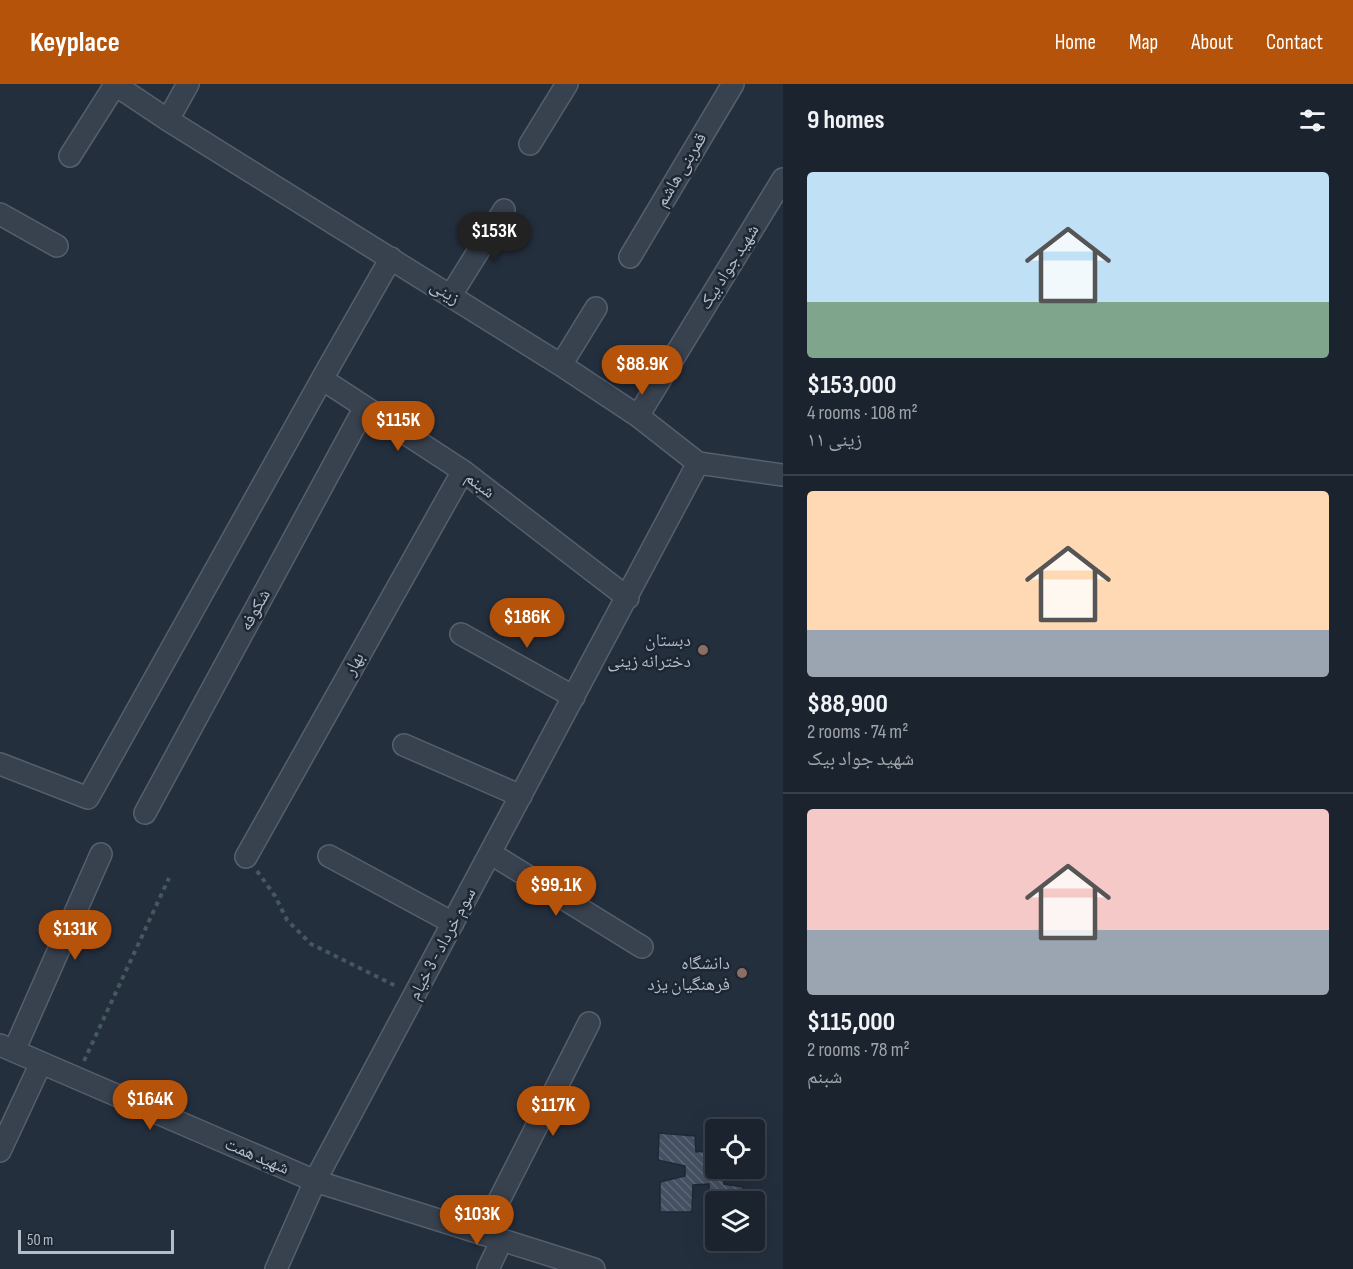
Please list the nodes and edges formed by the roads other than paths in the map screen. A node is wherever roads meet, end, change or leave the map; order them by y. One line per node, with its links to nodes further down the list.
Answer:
1 (115, 84): 5 (street, زینی); 7 (street)
2 (188, 84): 5 (street)
3 (567, 84): 6 (street)
4 (733, 84): 12 (street, قمربنی هاشم)
5 (168, 120): 13 (street, زینی)
6 (530, 144)
7 (70, 156)
8 (783, 179): 19 (street, شهید جواد بیک)
9 (504, 210): 14 (street)
10 (0, 214): 11 (street)
11 (57, 246)
12 (630, 257)
13 (391, 258): 14 (street, زینی); 17 (street)
14 (452, 295): 16 (street, زینی)
15 (596, 308): 16 (street)
16 (561, 365): 19 (street, زینی)
17 (322, 379): 18 (street, شبنم); 27 (street)
18 (365, 407): 21 (street, شبنم); 29 (street, شکوفه)
19 (638, 416): 20 (street, زینی)
20 (698, 463): 22 (street); 23 (street, سوم خرداد - 3 خیام)
21 (463, 471): 23 (street, شبنم); 33 (street, بهار)
22 (783, 475)
23 (628, 598): 25 (street, سوم خرداد - 3 خیام)
24 (461, 634): 25 (street)
25 (574, 697): 28 (street, سوم خرداد - 3 خیام)
26 (404, 745): 28 (street)
27 (0, 765)
28 (522, 796): 30 (street, سوم خرداد - 3 خیام)
29 (144, 813)
30 (490, 853): 34 (street, سوم خرداد - 3 خیام); 35 (street)
31 (101, 855): 37 (street)
32 (329, 856): 34 (street)
33 (246, 857)
34 (453, 923): 40 (street, سوم خرداد - 3 خیام)
35 (642, 948)
36 (589, 1023): 41 (street)
37 (7, 1048): 38 (street, شهید همت)
38 (41, 1063): 39 (street); 40 (street, شهید همت)
39 (0, 1151)
40 (315, 1181): 41 (street, شهید همت); 43 (street, سوم خرداد - 3 خیام)
41 (482, 1234): 42 (street, شهید همت)
42 (502, 1240): 44 (street); 45 (street, شهید همت)
43 (276, 1269)
44 (488, 1269)
45 (594, 1269)

